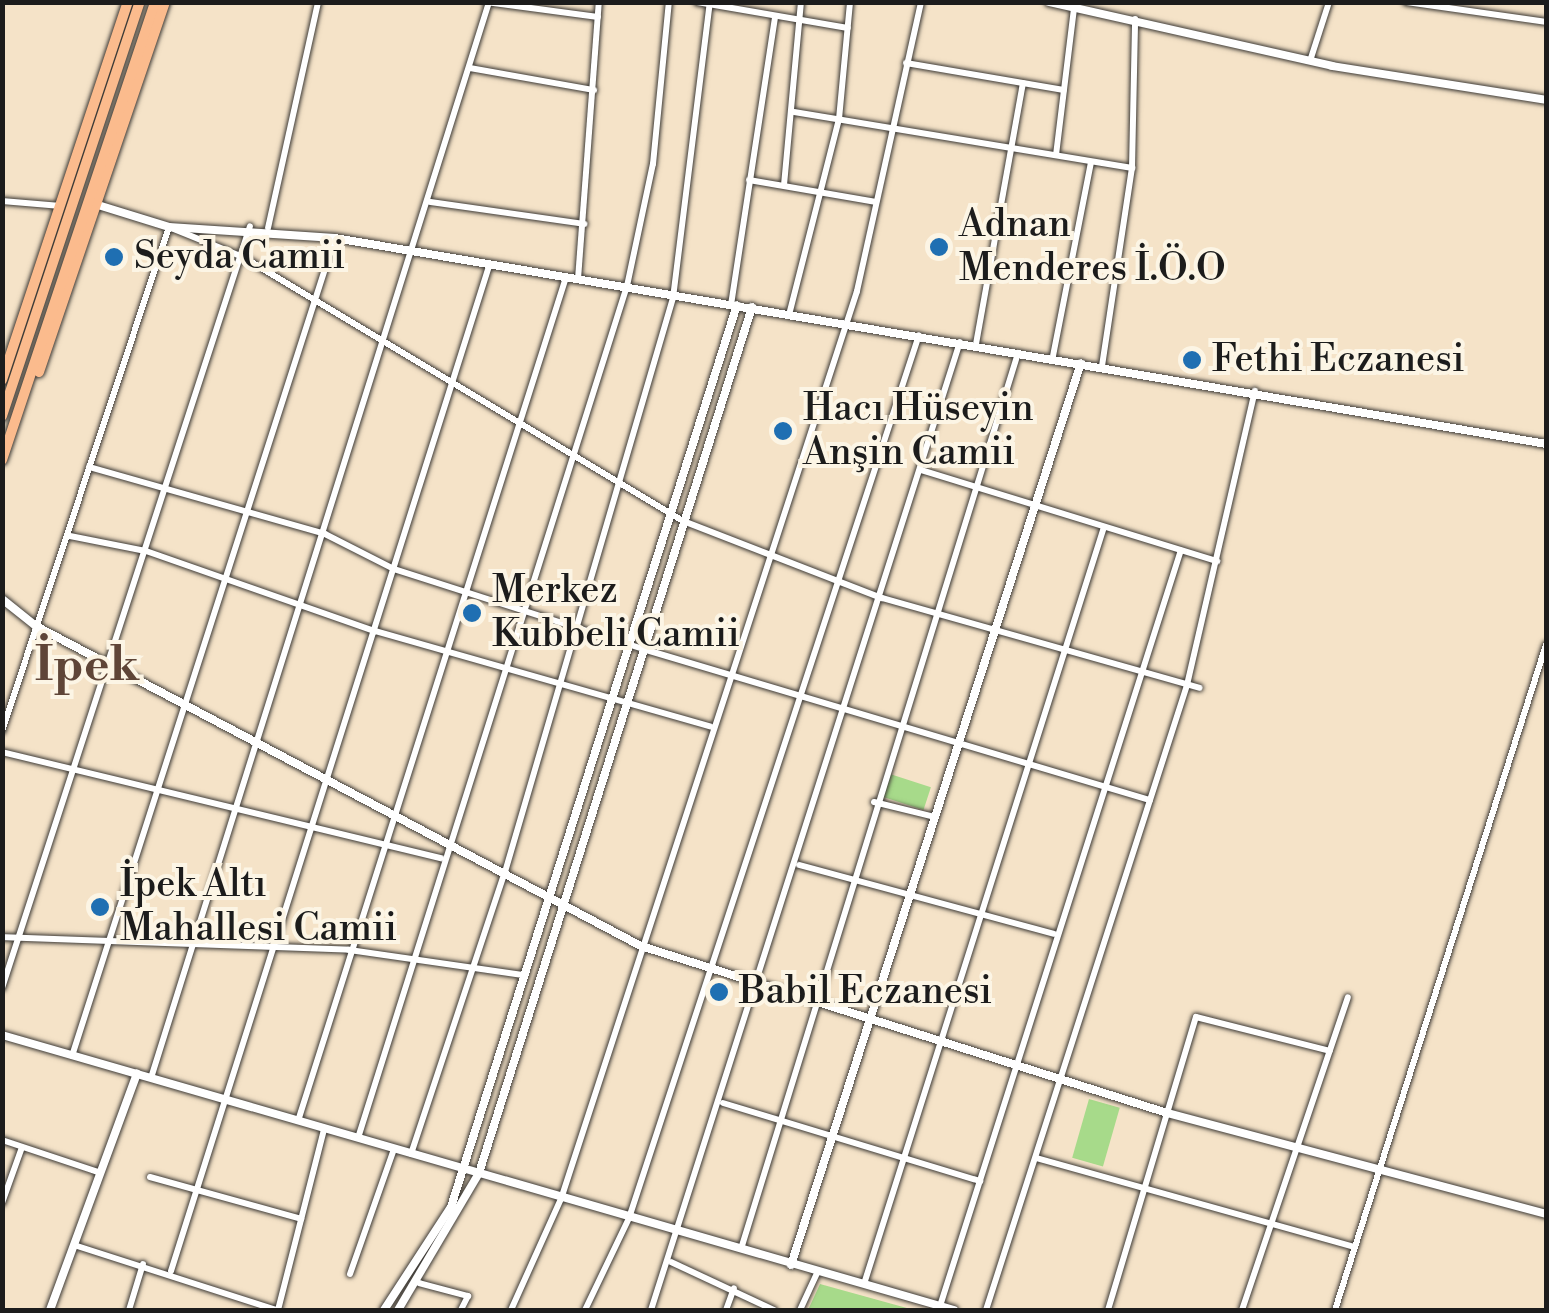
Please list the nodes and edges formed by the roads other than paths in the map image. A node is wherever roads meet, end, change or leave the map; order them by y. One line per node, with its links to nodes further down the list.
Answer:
1 (128, 2): 45 (highway)
2 (140, 2): 75 (highway)
3 (155, 2): 74 (highway)
4 (165, 2): 44 (highway)
5 (318, 2): 49 (street)
6 (599, 2): 19 (street)
7 (669, 2): 56 (street)
8 (697, 2): 16 (street)
9 (801, 2): 21 (street)
10 (850, 2): 23 (street)
11 (921, 2): 25 (street)
12 (1049, 2): 17 (street)
13 (1329, 2): 24 (street)
14 (1406, 2): 22 (street)
15 (488, 3): 19 (street); 26 (street)
16 (710, 4): 18 (street); 57 (street)
17 (1074, 8): 20 (street); 29 (street)
18 (776, 16): 21 (street); 38 (street)
19 (598, 17): 28 (street)
20 (1136, 19): 24 (street); 37 (street)
21 (798, 20): 23 (street); 31 (street)
22 (1546, 22)
23 (848, 28): 32 (street)
24 (1310, 61): 30 (street)
25 (906, 63): 27 (street); 33 (street)
26 (470, 68): 28 (street); 42 (street)
27 (1023, 83): 29 (street); 34 (street)
28 (594, 90): 46 (street)
29 (1064, 90): 35 (street)
30 (1546, 100)
31 (794, 112): 32 (street); 39 (street)
32 (839, 119): 33 (street); 40 (street)
33 (891, 130): 34 (street); 43 (street)
34 (1011, 146): 35 (street); 66 (street)
35 (1056, 155): 36 (street)
36 (1091, 163): 37 (street); 68 (street)
37 (1132, 168): 70 (street)
38 (749, 180): 39 (street); 59 (street)
39 (784, 186): 40 (street)
40 (820, 192): 43 (street); 61 (street)
41 (2, 201): 45 (street)
42 (430, 202): 46 (street); 51 (street)
43 (876, 202): 62 (street)
44 (98, 205): 48 (street); 74 (highway)
45 (61, 206): 71 (highway)
46 (584, 224): 55 (street)
47 (250, 226): 48 (street); 49 (street); 52 (street)
48 (169, 227): 52 (street); 80 (street)
49 (268, 228): 50 (street)
50 (335, 238): 51 (street); 58 (street)
51 (413, 255): 53 (street); 64 (street)
52 (243, 256): 58 (street); 84 (street)
53 (489, 266): 54 (street); 72 (street)
54 (566, 278): 55 (street); 76 (street)
55 (578, 279): 56 (street)
56 (627, 286): 57 (street); 78 (street)
57 (673, 298): 59 (street); 82 (street)
58 (316, 299): 64 (street); 87 (street)
59 (734, 305): 60 (street); 86 (street)
60 (752, 307): 61 (street); 88 (street)
61 (790, 311): 62 (street)
62 (847, 320): 63 (street); 94 (street)
63 (919, 335): 65 (street); 98 (street)
64 (386, 340): 72 (street); 90 (street)
65 (960, 341): 66 (street); 81 (street)
66 (976, 344): 67 (street)
67 (1019, 351): 68 (street); 83 (street)
68 (1053, 356): 69 (street)
69 (1082, 363): 70 (street); 85 (street)
70 (1102, 366): 73 (street)
71 (2, 380)
72 (456, 382): 76 (street); 96 (street)
73 (1254, 391): 77 (street); 95 (street)
74 (18, 413): 79 (highway)
75 (2, 416)
76 (520, 421): 78 (street); 99 (street)
77 (1546, 444)
78 (572, 452): 82 (street); 103 (street)
79 (2, 460)
80 (89, 467): 84 (street); 91 (street)
81 (921, 470): 83 (street); 100 (street)
82 (620, 486): 86 (street); 106 (street)
83 (978, 487): 85 (street); 104 (street)
84 (165, 488): 87 (street); 93 (street)
85 (1036, 506): 89 (street); 108 (street)
86 (672, 510): 88 (street); 109 (street)
87 (248, 512): 90 (street); 97 (street)
88 (683, 521): 94 (street); 112 (street)
89 (1104, 526): 92 (street); 113 (street)
90 (325, 534): 96 (street); 102 (street)
91 (70, 536): 93 (street); 105 (street)
92 (1181, 550): 95 (street); 116 (street)
93 (146, 551): 97 (street); 114 (street)
94 (774, 551): 98 (street); 117 (street)
95 (1217, 561): 119 (street)
96 (394, 569): 99 (street); 107 (street)
97 (226, 579): 102 (street); 122 (street)
98 (844, 581): 100 (street); 121 (street)
99 (461, 590): 103 (street); 111 (street)
100 (882, 598): 104 (street); 125 (street)
101 (2, 599): 105 (street)
102 (304, 602): 107 (street); 129 (street)
103 (520, 608): 106 (street); 115 (street)
104 (940, 613): 108 (street); 126 (street)
105 (36, 626): 114 (street); 128 (street)
106 (574, 627): 109 (street); 118 (street)
107 (374, 631): 111 (street); 134 (street)
108 (997, 633): 113 (street); 130 (street)
109 (631, 643): 112 (street); 123 (street)
110 (1546, 645): 194 (street)
111 (442, 648): 115 (street); 140 (street)
112 (643, 649): 117 (street); 124 (street)
113 (1063, 650): 116 (street); 132 (street)
114 (110, 662): 122 (street); 133 (street)
115 (503, 664): 118 (street); 143 (street)
116 (1144, 672): 119 (street); 135 (street)
117 (728, 674): 121 (street); 127 (street)
118 (562, 681): 123 (street); 147 (street)
119 (1187, 685): 120 (street); 137 (street)
120 (1199, 688)
121 (804, 692): 125 (street); 163 (street)
122 (184, 699): 129 (street); 136 (street)
123 (614, 699): 124 (street); 150 (street)
124 (626, 703): 127 (street); 151 (street)
125 (845, 710): 126 (street); 146 (street)
126 (899, 723): 130 (street); 138 (street)
127 (711, 728): 157 (street)
128 (2, 731)
129 (260, 740): 134 (street); 139 (street)
130 (954, 742): 132 (street); 141 (street)
131 (2, 752): 133 (street)
132 (1028, 762): 135 (street); 152 (street)
133 (74, 770): 136 (street); 154 (street)
134 (333, 780): 140 (street); 142 (street)
135 (1107, 787): 137 (street); 153 (street)
136 (156, 789): 139 (street); 156 (street)
137 (1150, 800): 176 (street)
138 (874, 802): 141 (street); 148 (street)
139 (238, 808): 142 (street); 158 (street)
140 (392, 811): 143 (street); 144 (street)
141 (931, 816): 149 (street)
142 (316, 830): 144 (street); 159 (street)
143 (446, 841): 145 (street); 147 (street)
144 (381, 846): 145 (street); 160 (street)
145 (441, 858): 161 (street)
146 (798, 865): 148 (street); 165 (street)
147 (505, 872): 150 (street); 162 (street)
148 (851, 876): 149 (street); 168 (street)
149 (907, 891): 152 (street); 169 (street)
150 (550, 897): 151 (street); 164 (street)
151 (562, 904): 157 (street); 196 (street)
152 (977, 911): 153 (street); 171 (street)
153 (1054, 934): 174 (street)
154 (20, 936): 155 (street); 156 (street); 166 (street)
155 (2, 937)
156 (109, 940): 158 (street); 173 (street)
157 (641, 946): 163 (street); 201 (street)
158 (193, 947): 159 (street); 177 (street)
159 (276, 949): 160 (street); 178 (street)
160 (349, 950): 161 (street); 181 (street)
161 (414, 958): 162 (street); 184 (street)
162 (472, 965): 164 (street); 190 (street)
163 (712, 971): 165 (street); 204 (street)
164 (523, 976): 193 (street)
165 (760, 985): 168 (street); 179 (street)
166 (2, 988)
167 (1348, 998): 172 (street)
168 (816, 1002): 169 (street); 182 (street)
169 (871, 1018): 171 (street); 186 (street)
170 (2, 1036): 173 (street)
171 (939, 1042): 174 (street); 191 (street)
172 (1330, 1051): 180 (street); 188 (street)
173 (72, 1056): 175 (street)
174 (1019, 1059): 176 (street); 198 (street)
175 (137, 1074): 177 (street); 195 (street)
176 (1062, 1076): 180 (street); 192 (street)
177 (151, 1078): 178 (street)
178 (219, 1098): 181 (street); 199 (street)
179 (722, 1103): 182 (street); 207 (street)
180 (1167, 1114): 188 (street); 200 (street)
181 (298, 1121): 183 (street)
182 (777, 1122): 186 (street); 210 (street)
183 (324, 1128): 184 (street); 205 (street)
184 (358, 1138): 189 (street)
185 (2, 1140): 187 (street)
186 (831, 1141): 191 (street); 213 (street)
187 (22, 1147): 195 (street); 202 (street)
188 (1298, 1148): 194 (street); 206 (street)
189 (394, 1149): 190 (street); 216 (street)
190 (411, 1154): 193 (street)
191 (900, 1158): 198 (street); 218 (street)
192 (1036, 1158): 200 (street); 234 (street)
193 (463, 1169): 196 (street); 224 (street)
194 (1378, 1169): 203 (street); 209 (street)
195 (102, 1173): 208 (street)
196 (479, 1174): 201 (street); 217 (street)
197 (150, 1177): 199 (street)
198 (980, 1181): 220 (street)
199 (194, 1190): 205 (street); 214 (street)
200 (1144, 1191): 206 (street); 235 (street)
201 (562, 1198): 204 (street); 227 (street)
202 (2, 1203)
203 (1546, 1214)
204 (629, 1218): 207 (street); 228 (street)
205 (301, 1220): 223 (street)
206 (1271, 1225): 209 (street); 236 (street)
207 (680, 1232): 210 (street); 211 (street)
208 (74, 1245): 212 (street); 221 (street)
209 (1354, 1247): 237 (street)
210 (741, 1249): 213 (street)
211 (671, 1262): 219 (street); 229 (street)
212 (143, 1263): 214 (street); 222 (street)
213 (791, 1265): 215 (street)
214 (171, 1270): 223 (street)
215 (818, 1271): 218 (street); 232 (street)
216 (350, 1274)
217 (419, 1283): 225 (street); 226 (street)
218 (864, 1284): 220 (street)
219 (734, 1288): 230 (street); 231 (street)
220 (940, 1306): 233 (street)
221 (50, 1310)
222 (129, 1310)
223 (277, 1310)
224 (384, 1310)
225 (398, 1310)
226 (461, 1310)
227 (511, 1310)
228 (585, 1310)
229 (651, 1310)
230 (726, 1310)
231 (774, 1310)
232 (800, 1310)
233 (954, 1310)
234 (986, 1310)
235 (1108, 1310)
236 (1242, 1310)
237 (1336, 1310)

